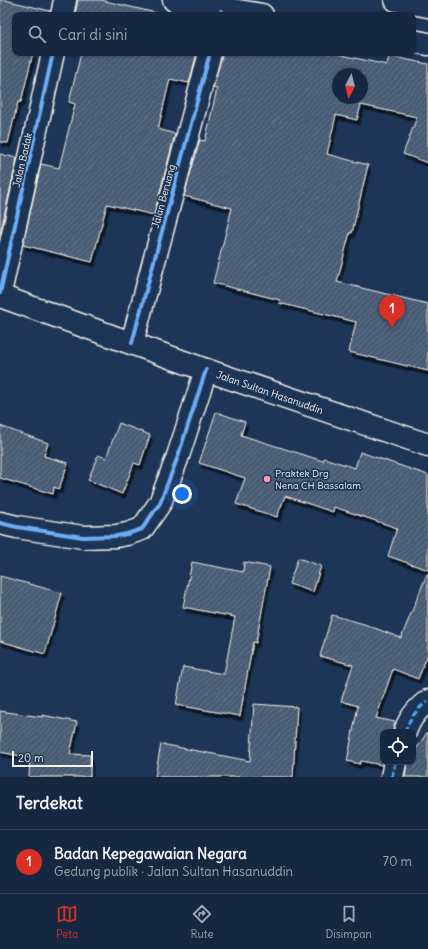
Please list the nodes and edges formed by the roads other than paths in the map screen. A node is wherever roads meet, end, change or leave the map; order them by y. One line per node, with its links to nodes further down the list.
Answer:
1 (65, 0): 6 (main road)
2 (174, 0): 5 (main road)
3 (396, 0): 4 (main road)
4 (428, 6)
5 (221, 11): 7 (main road)
6 (63, 12)
7 (231, 12)
8 (416, 42): 9 (main road)
9 (428, 44)
10 (52, 56): 12 (main road, Jalan Badak)
11 (209, 56): 13 (main road, Jalan Beruang)
12 (0, 295): 13 (main road, Jalan Sultan Hasanuddin)
13 (132, 343): 14 (main road, Jalan Sultan Hasanuddin)
14 (206, 370): 15 (main road, Jalan Sultan Hasanuddin); 16 (main road)
15 (428, 445)
16 (0, 523)
17 (428, 701): 18 (main road)
18 (406, 729)
19 (394, 765): 20 (main road)
20 (392, 777)

